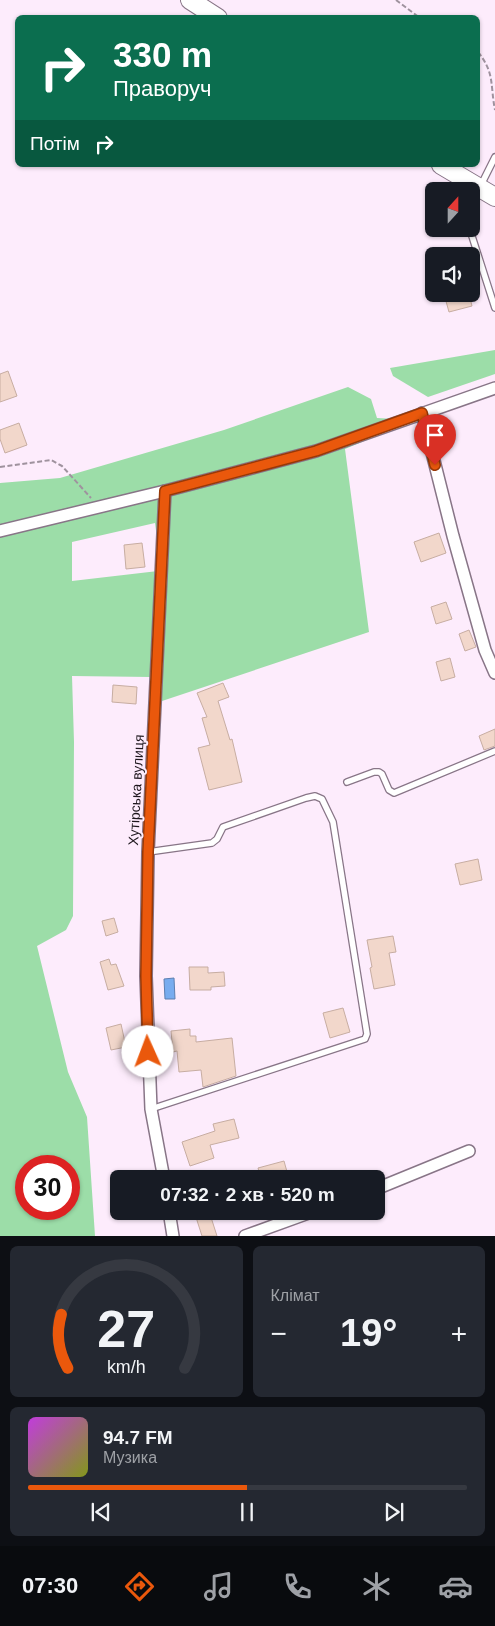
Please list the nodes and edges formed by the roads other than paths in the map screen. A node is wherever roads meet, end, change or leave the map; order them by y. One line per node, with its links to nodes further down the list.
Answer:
1 (190, 0): 2 (main road)
2 (213, 15)
3 (495, 157): 6 (lane)
4 (444, 167): 5 (main road)
5 (468, 182)
6 (480, 187)
7 (480, 190): 8 (main road)
8 (495, 197)
9 (473, 238): 10 (lane)
10 (495, 308)
11 (495, 388): 12 (street)
12 (422, 413): 13 (street); 15 (street)
13 (165, 491): 14 (street); 18 (street, Хутірська вулиця)
14 (0, 531)
15 (495, 673)
16 (495, 751): 17 (lane)
17 (347, 782)
18 (148, 852): 19 (street, Хутірська вулиця); 19 (lane)
19 (151, 1109): 21 (street, Хутірська вулиця)
20 (469, 1151): 22 (street)
21 (162, 1170)
22 (385, 1185)
23 (170, 1220): 25 (street)
24 (289, 1220): 26 (street)
25 (173, 1236)
26 (245, 1236)

